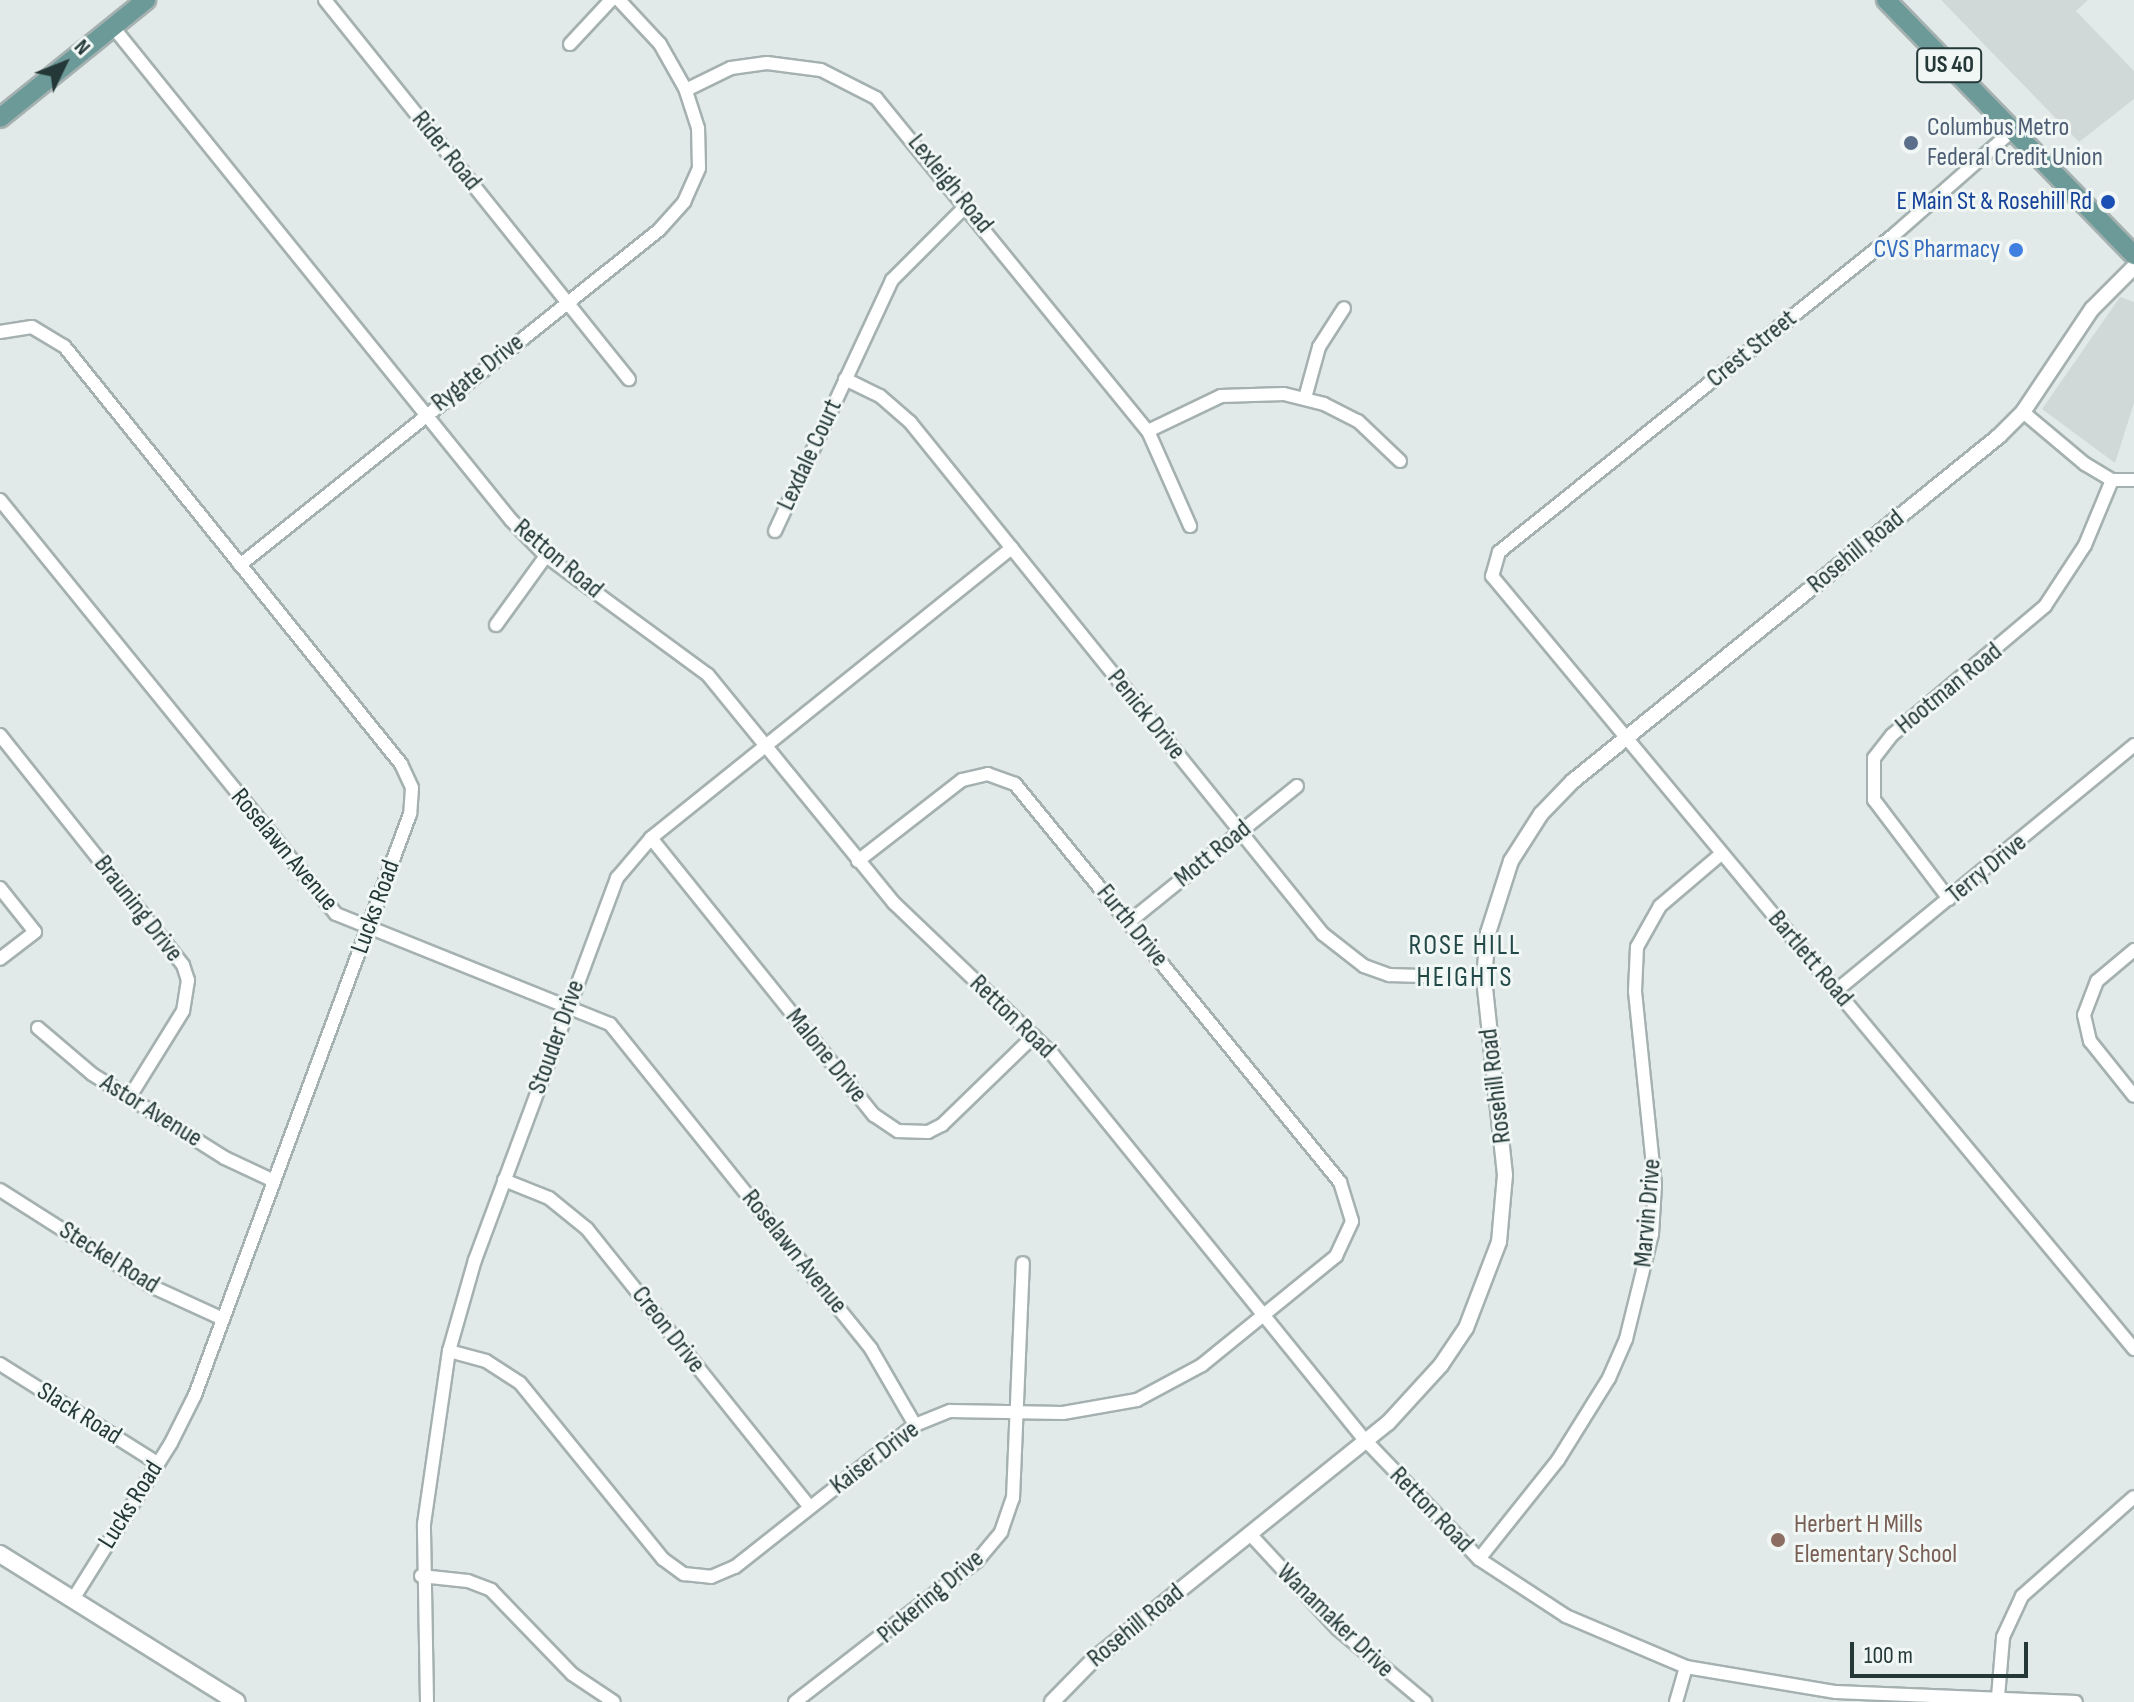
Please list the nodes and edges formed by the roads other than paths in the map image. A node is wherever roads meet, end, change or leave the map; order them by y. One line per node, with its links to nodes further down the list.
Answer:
1 (146, 0): 6 (main road)
2 (325, 0): 14 (street, Rider Road)
3 (611, 0): 7 (street)
4 (619, 0): 8 (street)
5 (1886, 0): 10 (main road, US 40)
6 (113, 27): 9 (main road); 21 (street, Retton Road)
7 (570, 44)
8 (686, 90): 11 (street, Lexleigh Road); 14 (street, Rygate Drive)
9 (0, 118)
10 (2013, 130): 12 (main road, US 40); 32 (street, Crest Street)
11 (967, 205): 18 (street, Lexdale Court); 22 (street, Lexleigh Road)
12 (2134, 255)
13 (2134, 267): 20 (street, Rosehill Road)
14 (568, 302): 17 (street, Rider Road); 21 (street, Rygate Drive)
15 (1344, 308): 19 (street)
16 (0, 332): 31 (street, Lucks Road)
17 (629, 379)
18 (845, 379): 28 (street, Lexdale Court); 29 (street, Penick Drive)
19 (1305, 398): 22 (street); 23 (street)
20 (2023, 412): 24 (street); 35 (street, Rosehill Road)
21 (425, 415): 30 (street, Retton Road); 31 (street, Rygate Drive)
22 (1148, 431): 27 (street, Lexleigh Road)
23 (1400, 461)
24 (2112, 480): 25 (street); 44 (street, Hootman Road)
25 (2134, 480)
26 (0, 500): 46 (street, Roselawn Avenue)
27 (1190, 526)
28 (775, 531)
29 (1012, 548): 37 (street, Stouder Drive); 39 (street, Penick Drive)
30 (546, 556): 33 (street); 37 (street, Retton Road)
31 (240, 565): 46 (street, Lucks Road)
32 (1491, 567): 35 (street, Bartlett Road)
33 (496, 625)
34 (0, 735): 55 (street, Brauning Drive)
35 (1625, 739): 41 (street, Bartlett Road); 49 (street, Rosehill Road)
36 (2134, 745): 44 (street, Terry Drive)
37 (766, 746): 40 (street, Stouder Drive); 42 (street, Retton Road)
38 (1297, 786): 39 (street, Mott Road)
39 (1241, 833): 45 (street, Mott Road); 49 (street, Penick Drive)
40 (651, 838): 51 (street, Stouder Drive); 53 (street, Malone Drive)
41 (1721, 854): 50 (street, Bartlett Road); 74 (street, Marvin Drive)
42 (858, 861): 45 (street, Furth Drive); 53 (street, Retton Road)
43 (0, 888): 48 (street)
44 (1949, 899): 50 (street, Terry Drive)
45 (1129, 922): 59 (street, Furth Drive)
46 (368, 929): 51 (street, Roselawn Avenue); 57 (street, Lucks Road)
47 (2134, 950): 54 (street)
48 (0, 959)
49 (1484, 978): 68 (street, Rosehill Road)
50 (1837, 990): 63 (street, Bartlett Road)
51 (569, 1005): 56 (street, Stouder Drive); 67 (street, Roselawn Avenue)
52 (38, 1028): 55 (street, Astor Avenue)
53 (1034, 1036): 61 (street, Retton Road)
54 (2134, 1096)
55 (129, 1098): 57 (street, Astor Avenue)
56 (504, 1180): 64 (street, Stouder Drive); 71 (street, Creon Drive)
57 (274, 1181): 62 (street, Lucks Road)
58 (0, 1190): 62 (street, Steckel Road)
59 (1352, 1221): 61 (street, Kaiser Drive)
60 (1023, 1263): 66 (street, Pickering Drive)
61 (1264, 1315): 66 (street, Kaiser Drive); 68 (street, Retton Road)
62 (223, 1319): 69 (street, Lucks Road)
63 (2134, 1349)
64 (449, 1351): 71 (street, Kaiser Drive); 75 (street, Stouder Drive)
65 (0, 1364): 69 (street, Slack Road)
66 (1017, 1411): 67 (street, Kaiser Drive); 82 (street, Pickering Drive)
67 (915, 1425): 71 (street, Kaiser Drive)
68 (1366, 1441): 72 (street, Rosehill Road); 74 (street, Retton Road)
69 (157, 1463): 76 (street, Lucks Road)
70 (2134, 1497): 78 (street)
71 (810, 1507)
72 (1250, 1534): 83 (street, Rosehill Road); 84 (street, Wanamaker Drive)
73 (0, 1554): 76 (main road)
74 (1479, 1559): 77 (street, Retton Road)
75 (421, 1576): 80 (street, Stouder Drive); 81 (street)
76 (73, 1599): 79 (main road)
77 (1686, 1667): 78 (street, Retton Road); 85 (street)
78 (1998, 1697): 86 (street, Retton Road)
79 (237, 1702)
80 (427, 1702)
81 (614, 1702)
82 (795, 1702)
83 (1052, 1702)
84 (1425, 1702)
85 (1676, 1702)
86 (2076, 1702)

